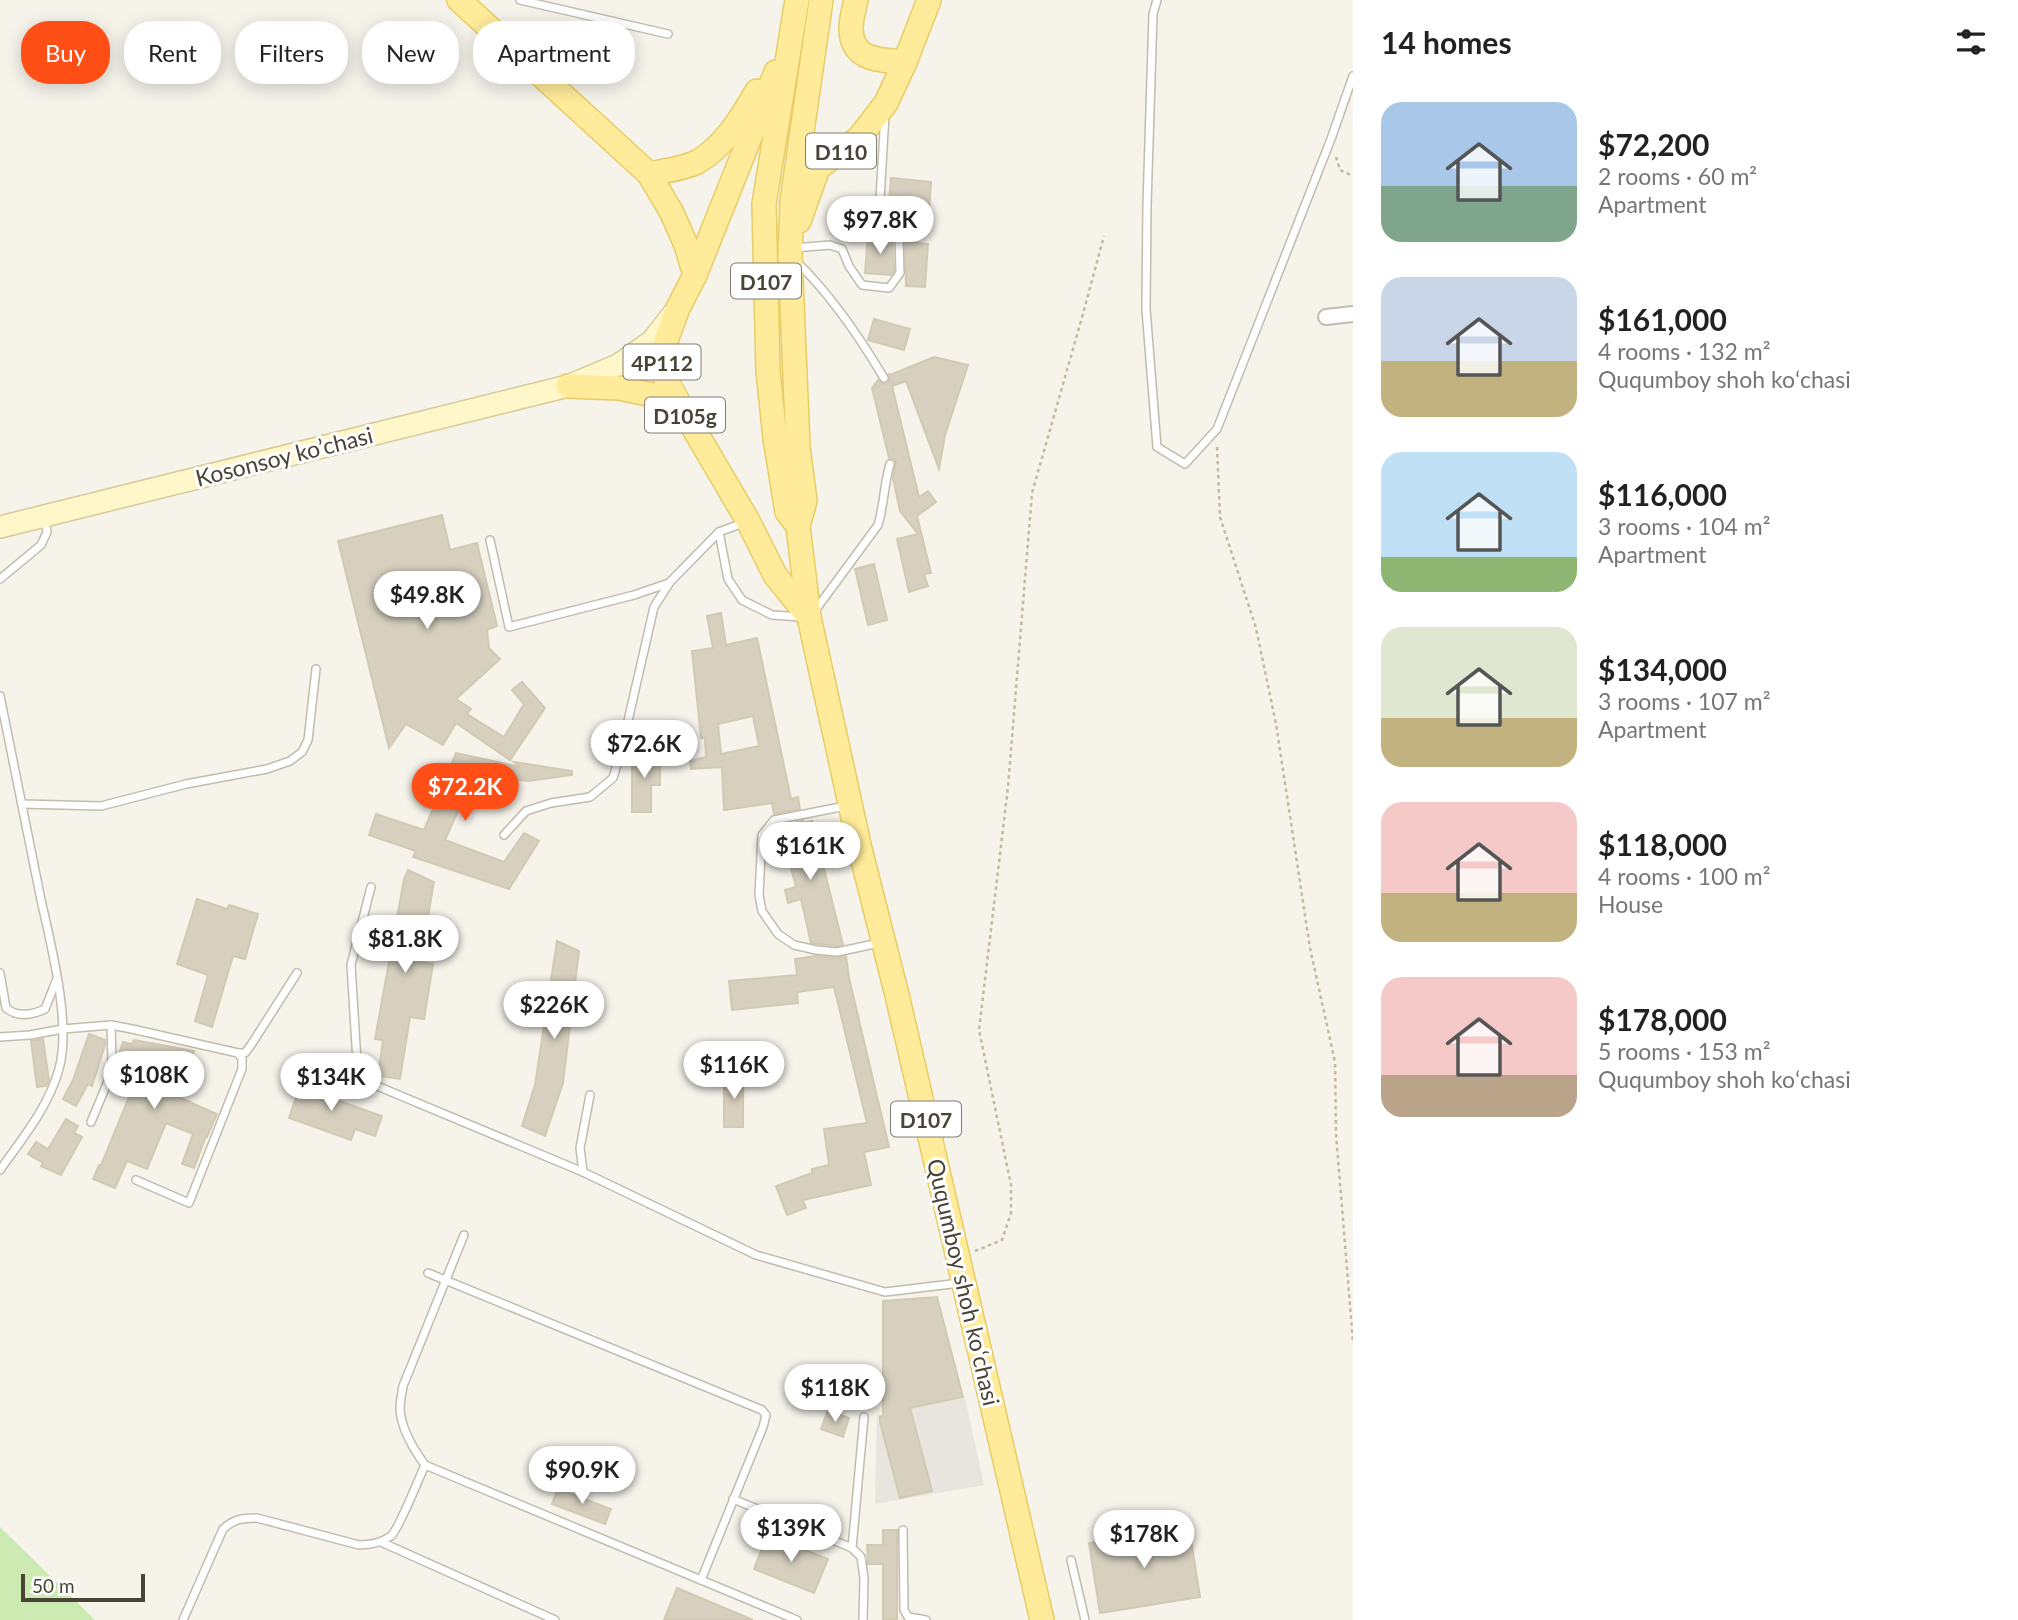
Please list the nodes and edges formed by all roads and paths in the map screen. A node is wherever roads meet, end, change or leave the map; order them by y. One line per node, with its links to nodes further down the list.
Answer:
1 (459, 0): 14 (main road)
2 (520, 0): 9 (lane)
3 (797, 0): 8 (main road, D107)
4 (821, 0): 17 (main road, D107)
5 (856, 0): 10 (main road)
6 (929, 0): 10 (main road, D110)
7 (1157, 0): 25 (lane)
8 (791, 33): 14 (main road); 18 (main road); 29 (main road, D107)
9 (668, 34)
10 (905, 62): 12 (main road, D110)
11 (1353, 76): 13 (lane)
12 (886, 103): 17 (main road, D110); 17 (lane)
13 (1331, 139): 15 (path); 25 (lane)
14 (649, 174): 18 (main road)
15 (1353, 176)
16 (1104, 236): 56 (path)
17 (790, 250): 22 (lane); 29 (main road, D107)
18 (695, 275): 19 (main road)
19 (678, 308): 23 (main road, D105g); 24 (main road, 4P112)
20 (1353, 314): 21 (street)
21 (1326, 317)
22 (884, 378)
23 (568, 386): 24 (main road, D105g); 27 (main road, Kosonsoy ko’chasi / D105g)
24 (684, 412): 28 (main road, D105g)
25 (1217, 429): 60 (path)
26 (890, 464): 35 (lane)
27 (45, 516): 30 (main road, Kosonsoy ko’chasi / D105g); 33 (lane)
28 (748, 521): 29 (main road); 31 (lane); 35 (main road, D105g)
29 (797, 521): 35 (main road, D107)
30 (0, 527)
31 (719, 532): 34 (lane); 35 (lane)
32 (490, 540): 34 (lane)
33 (0, 579)
34 (670, 582): 40 (lane)
35 (809, 617): 39 (main road, Ququmboy shoh koʻchasi / D107)
36 (316, 669): 38 (lane)
37 (0, 696): 38 (lane)
38 (22, 804): 45 (lane)
39 (850, 805): 42 (main road, Ququmboy shoh koʻchasi / D107); 42 (lane)
40 (504, 835)
41 (371, 887): 53 (lane)
42 (883, 942): 56 (main road, Ququmboy shoh koʻchasi / D107)
43 (0, 973): 45 (lane)
44 (297, 973): 49 (lane)
45 (57, 978): 47 (lane)
46 (111, 1025): 47 (lane); 49 (lane); 51 (lane)
47 (63, 1029): 48 (lane); 52 (lane)
48 (0, 1037)
49 (238, 1053): 54 (lane)
50 (590, 1095): 53 (lane)
51 (91, 1122)
52 (0, 1170)
53 (583, 1172): 59 (lane)
54 (136, 1180)
55 (464, 1235): 58 (lane)
56 (958, 1258): 59 (main road, Ququmboy shoh koʻchasi / D107)
57 (428, 1273): 58 (lane)
58 (446, 1280): 62 (lane); 63 (lane)
59 (964, 1283): 69 (main road, Ququmboy shoh koʻchasi / D107)
60 (1353, 1342)
61 (864, 1417): 66 (lane)
62 (425, 1465): 65 (lane); 68 (lane)
63 (733, 1500): 66 (lane); 68 (lane)
64 (903, 1530): 74 (lane)
65 (381, 1542): 70 (lane); 71 (lane)
66 (852, 1548): 73 (lane)
67 (1071, 1560): 75 (lane)
68 (701, 1580): 72 (lane)
69 (1040, 1619)
70 (183, 1620)
71 (555, 1620)
72 (797, 1620)
73 (863, 1620)
74 (926, 1620)
75 (1085, 1620)

